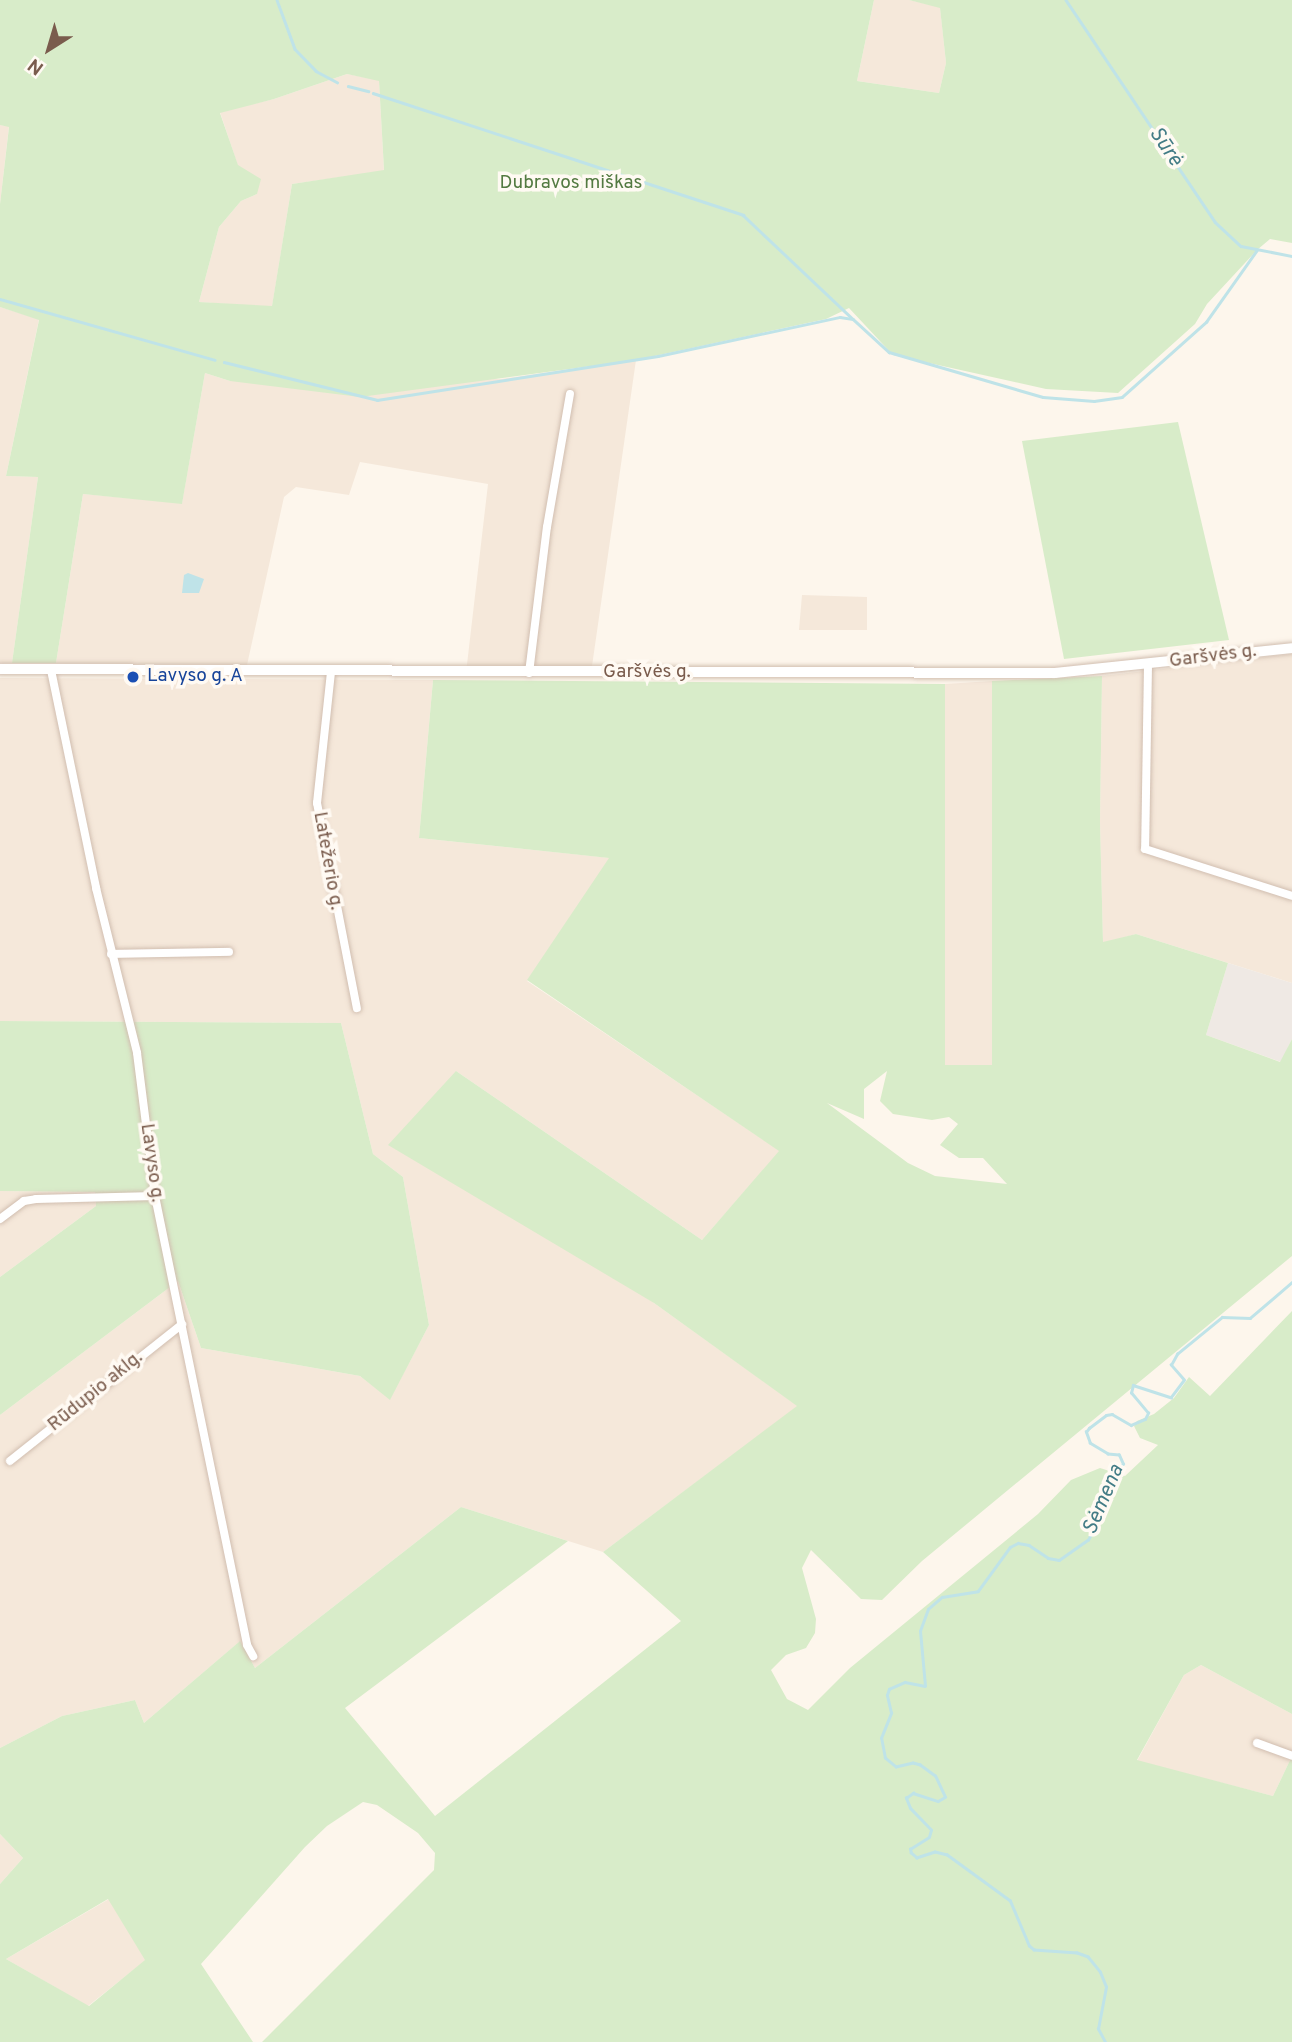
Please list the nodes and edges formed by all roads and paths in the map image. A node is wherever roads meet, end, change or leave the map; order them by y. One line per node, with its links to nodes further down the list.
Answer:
1 (570, 394): 7 (street)
2 (1292, 648): 3 (main road, Garšvės g.)
3 (1148, 665): 7 (main road, Garšvės g.); 8 (street)
4 (0, 669): 5 (main road, Garšvės g.)
5 (51, 670): 6 (main road, Garšvės g.); 10 (street, Lavyso g.)
6 (331, 671): 7 (main road, Garšvės g.); 11 (street, Latežerio g.)
7 (529, 673)
8 (1292, 896)
9 (229, 953): 10 (street)
10 (111, 954): 12 (street, Lavyso g.)
11 (357, 1008)
12 (155, 1196): 13 (street); 14 (street, Lavyso g.)
13 (0, 1219)
14 (182, 1324): 15 (street, Rūdupio aklg.); 16 (street, Lavyso g.)
15 (10, 1461)
16 (253, 1656)
17 (1257, 1743): 18 (street)
18 (1292, 1756)

